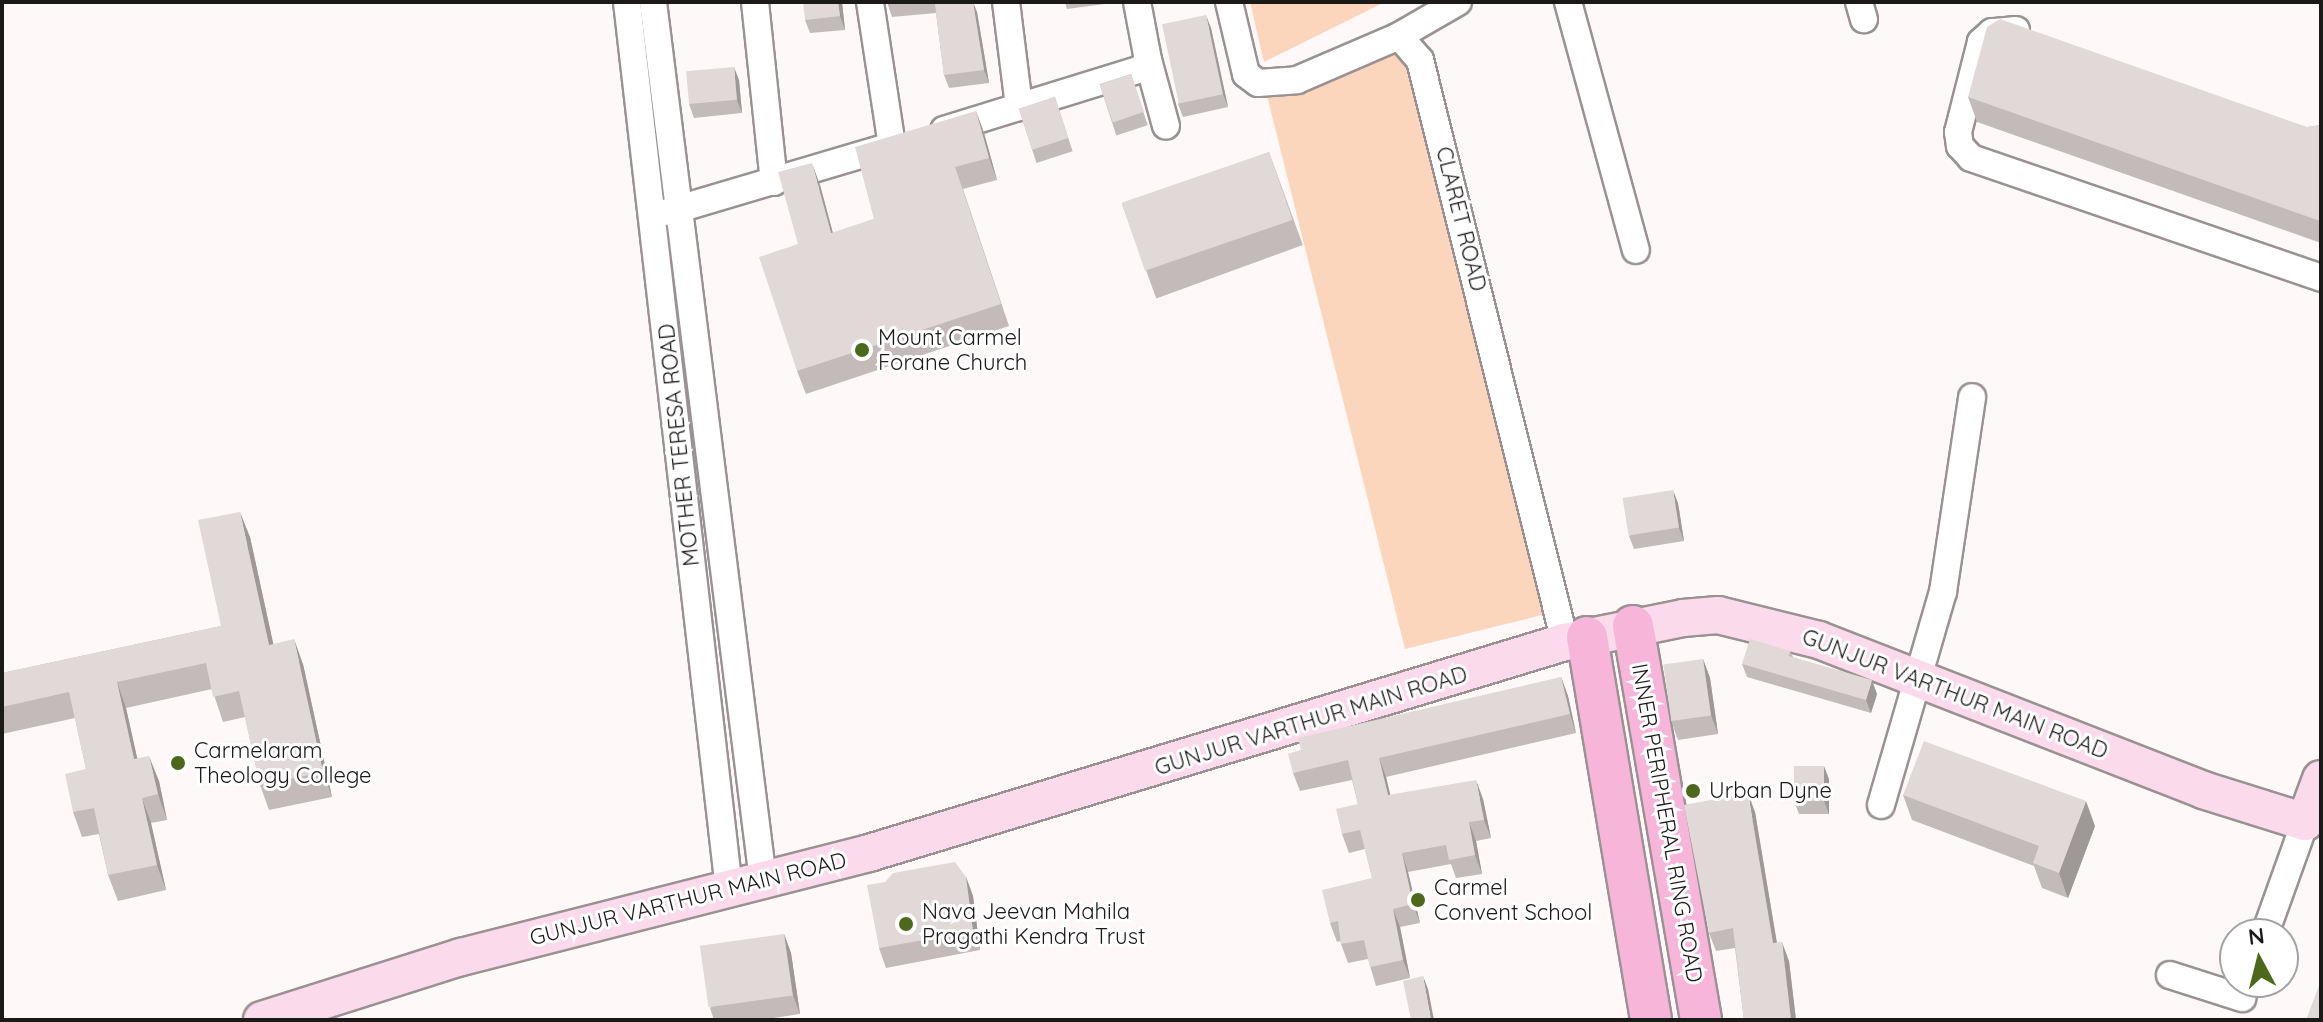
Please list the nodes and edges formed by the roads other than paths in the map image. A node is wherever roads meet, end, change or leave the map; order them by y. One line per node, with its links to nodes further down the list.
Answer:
1 (627, 2): 18 (street, MOTHER TERESA ROAD)
2 (653, 2): 17 (street, MOTHER TERESA ROAD)
3 (755, 2): 16 (street)
4 (870, 2): 15 (street)
5 (1006, 2): 13 (street)
6 (1137, 2): 12 (street)
7 (1229, 2): 10 (street)
8 (1458, 2): 10 (street)
9 (1568, 2): 19 (street)
10 (1399, 36): 23 (street, CLARET ROAD)
11 (2038, 38): 20 (street)
12 (1148, 60): 13 (street); 14 (street)
13 (1019, 107): 15 (street)
14 (1166, 126)
15 (892, 146): 16 (street)
16 (774, 182): 17 (street)
17 (683, 208): 18 (street); 28 (street, MOTHER TERESA ROAD)
18 (653, 216): 28 (street, MOTHER TERESA ROAD)
19 (1636, 250)
20 (2321, 278)
21 (1972, 397): 24 (street)
22 (1633, 626): 23 (main road, GUNJUR VARTHUR MAIN ROAD); 24 (main road, GUNJUR VARTHUR MAIN ROAD); 34 (main road, INNER PERIPHERAL RING ROAD)
23 (1576, 639): 28 (main road, GUNJUR VARTHUR MAIN ROAD); 33 (main road)
24 (1918, 678): 26 (street); 27 (main road, GUNJUR VARTHUR MAIN ROAD)
25 (2320, 782): 27 (main road)
26 (1881, 805)
27 (2305, 822): 29 (street)
28 (746, 884): 32 (main road, GUNJUR VARTHUR MAIN ROAD)
29 (2271, 918)
30 (2170, 975): 31 (street)
31 (2245, 1000)
32 (262, 1020)
33 (1651, 1020)
34 (1701, 1020)

